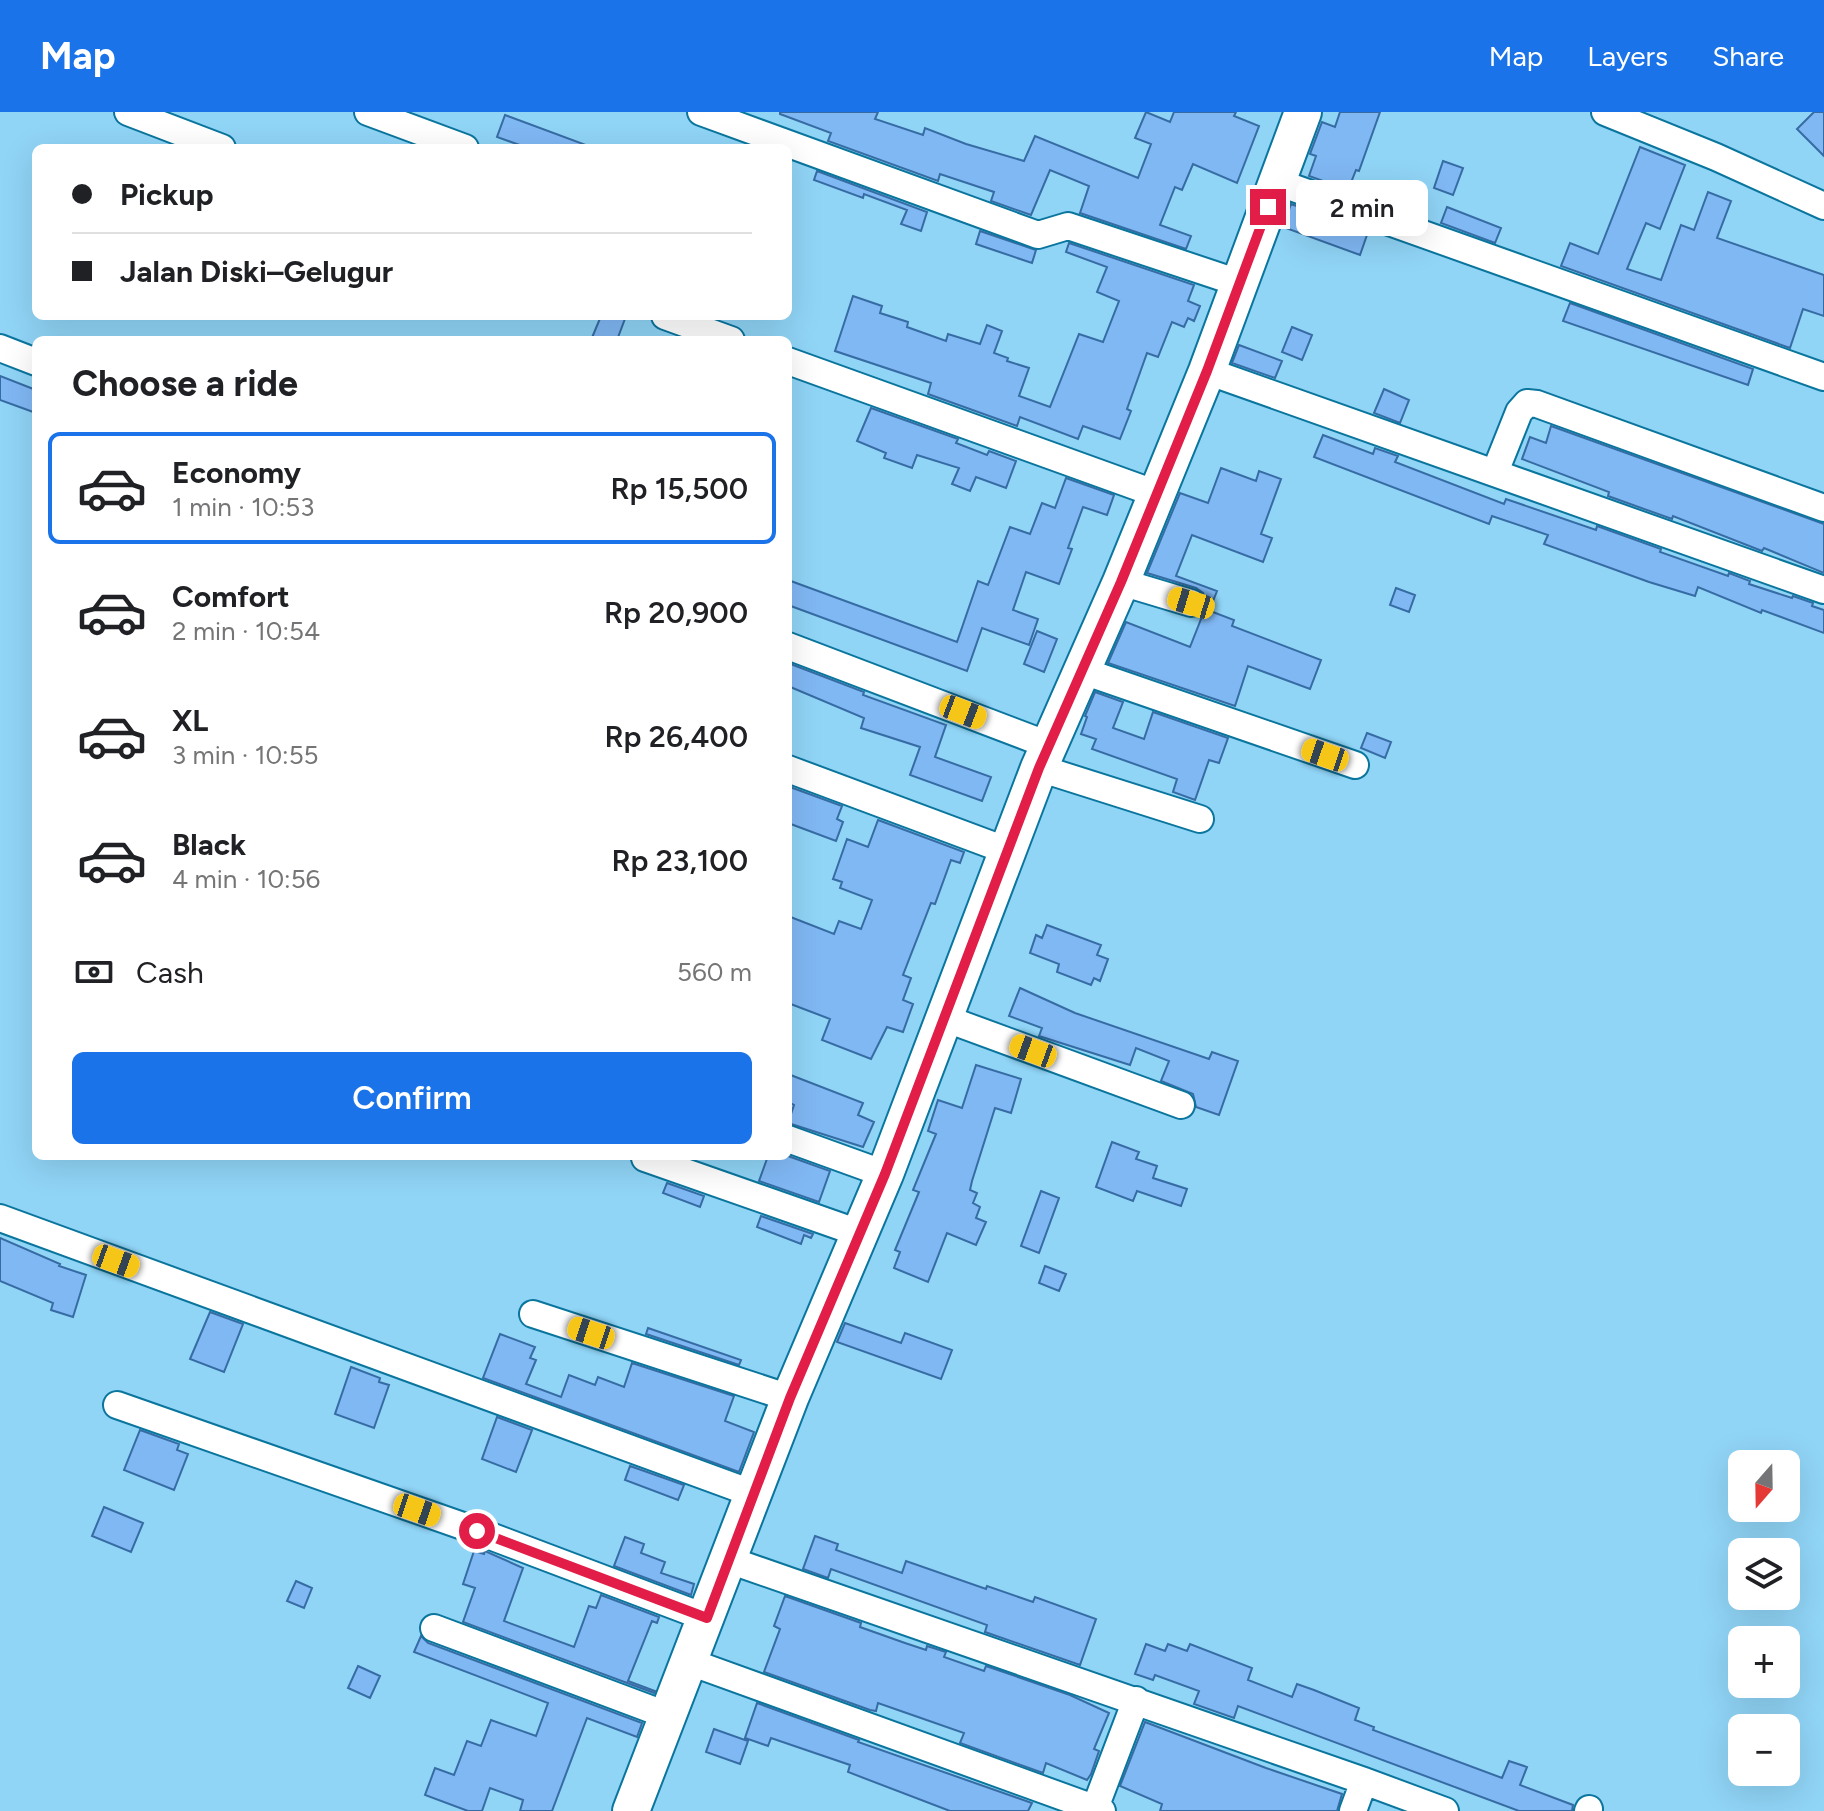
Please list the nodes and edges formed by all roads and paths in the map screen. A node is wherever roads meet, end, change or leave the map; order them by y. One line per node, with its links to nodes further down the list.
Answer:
1 (128, 112): 6 (street)
2 (368, 112): 7 (street)
3 (701, 112): 8 (street)
4 (1303, 112): 10 (main road)
5 (1605, 112): 11 (street)
6 (212, 144)
7 (454, 144)
8 (789, 144)
9 (792, 145): 12 (street)
10 (1277, 182): 12 (main road); 19 (street)
11 (1824, 206)
12 (1239, 283): 18 (main road)
13 (676, 320): 14 (street)
14 (720, 336)
15 (0, 348): 16 (street)
16 (32, 360)
17 (792, 362): 21 (street)
18 (1207, 371): 20 (street); 21 (main road)
19 (1824, 377)
20 (1495, 472): 22 (street); 24 (street)
21 (1157, 494): 23 (main road)
22 (1824, 508)
23 (1121, 582): 25 (street); 27 (main road)
24 (1824, 590)
25 (1191, 603)
26 (792, 648): 28 (street)
27 (1083, 671): 28 (main road); 29 (street)
28 (1045, 757): 31 (street); 32 (main road)
29 (1355, 765)
30 (792, 770): 32 (street)
31 (1200, 819)
32 (1008, 851): 33 (main road)
33 (944, 1018): 34 (street); 37 (main road)
34 (1181, 1105)
35 (792, 1140): 37 (street)
36 (651, 1160): 39 (street)
37 (885, 1174): 39 (main road)
38 (0, 1218): 43 (street)
39 (859, 1233): 41 (main road)
40 (533, 1314): 41 (street)
41 (790, 1398): 43 (main road)
42 (117, 1405): 45 (street)
43 (754, 1494): 44 (main road)
44 (729, 1560): 45 (main road); 48 (street)
45 (707, 1618): 47 (main road)
46 (434, 1628): 49 (street)
47 (690, 1662): 49 (main road); 51 (street)
48 (1136, 1700): 50 (street); 51 (street)
49 (669, 1716): 52 (main road)
50 (1364, 1781): 53 (street); 54 (street)
51 (1098, 1810)
52 (631, 1811)
53 (1353, 1811)
54 (1445, 1811)

